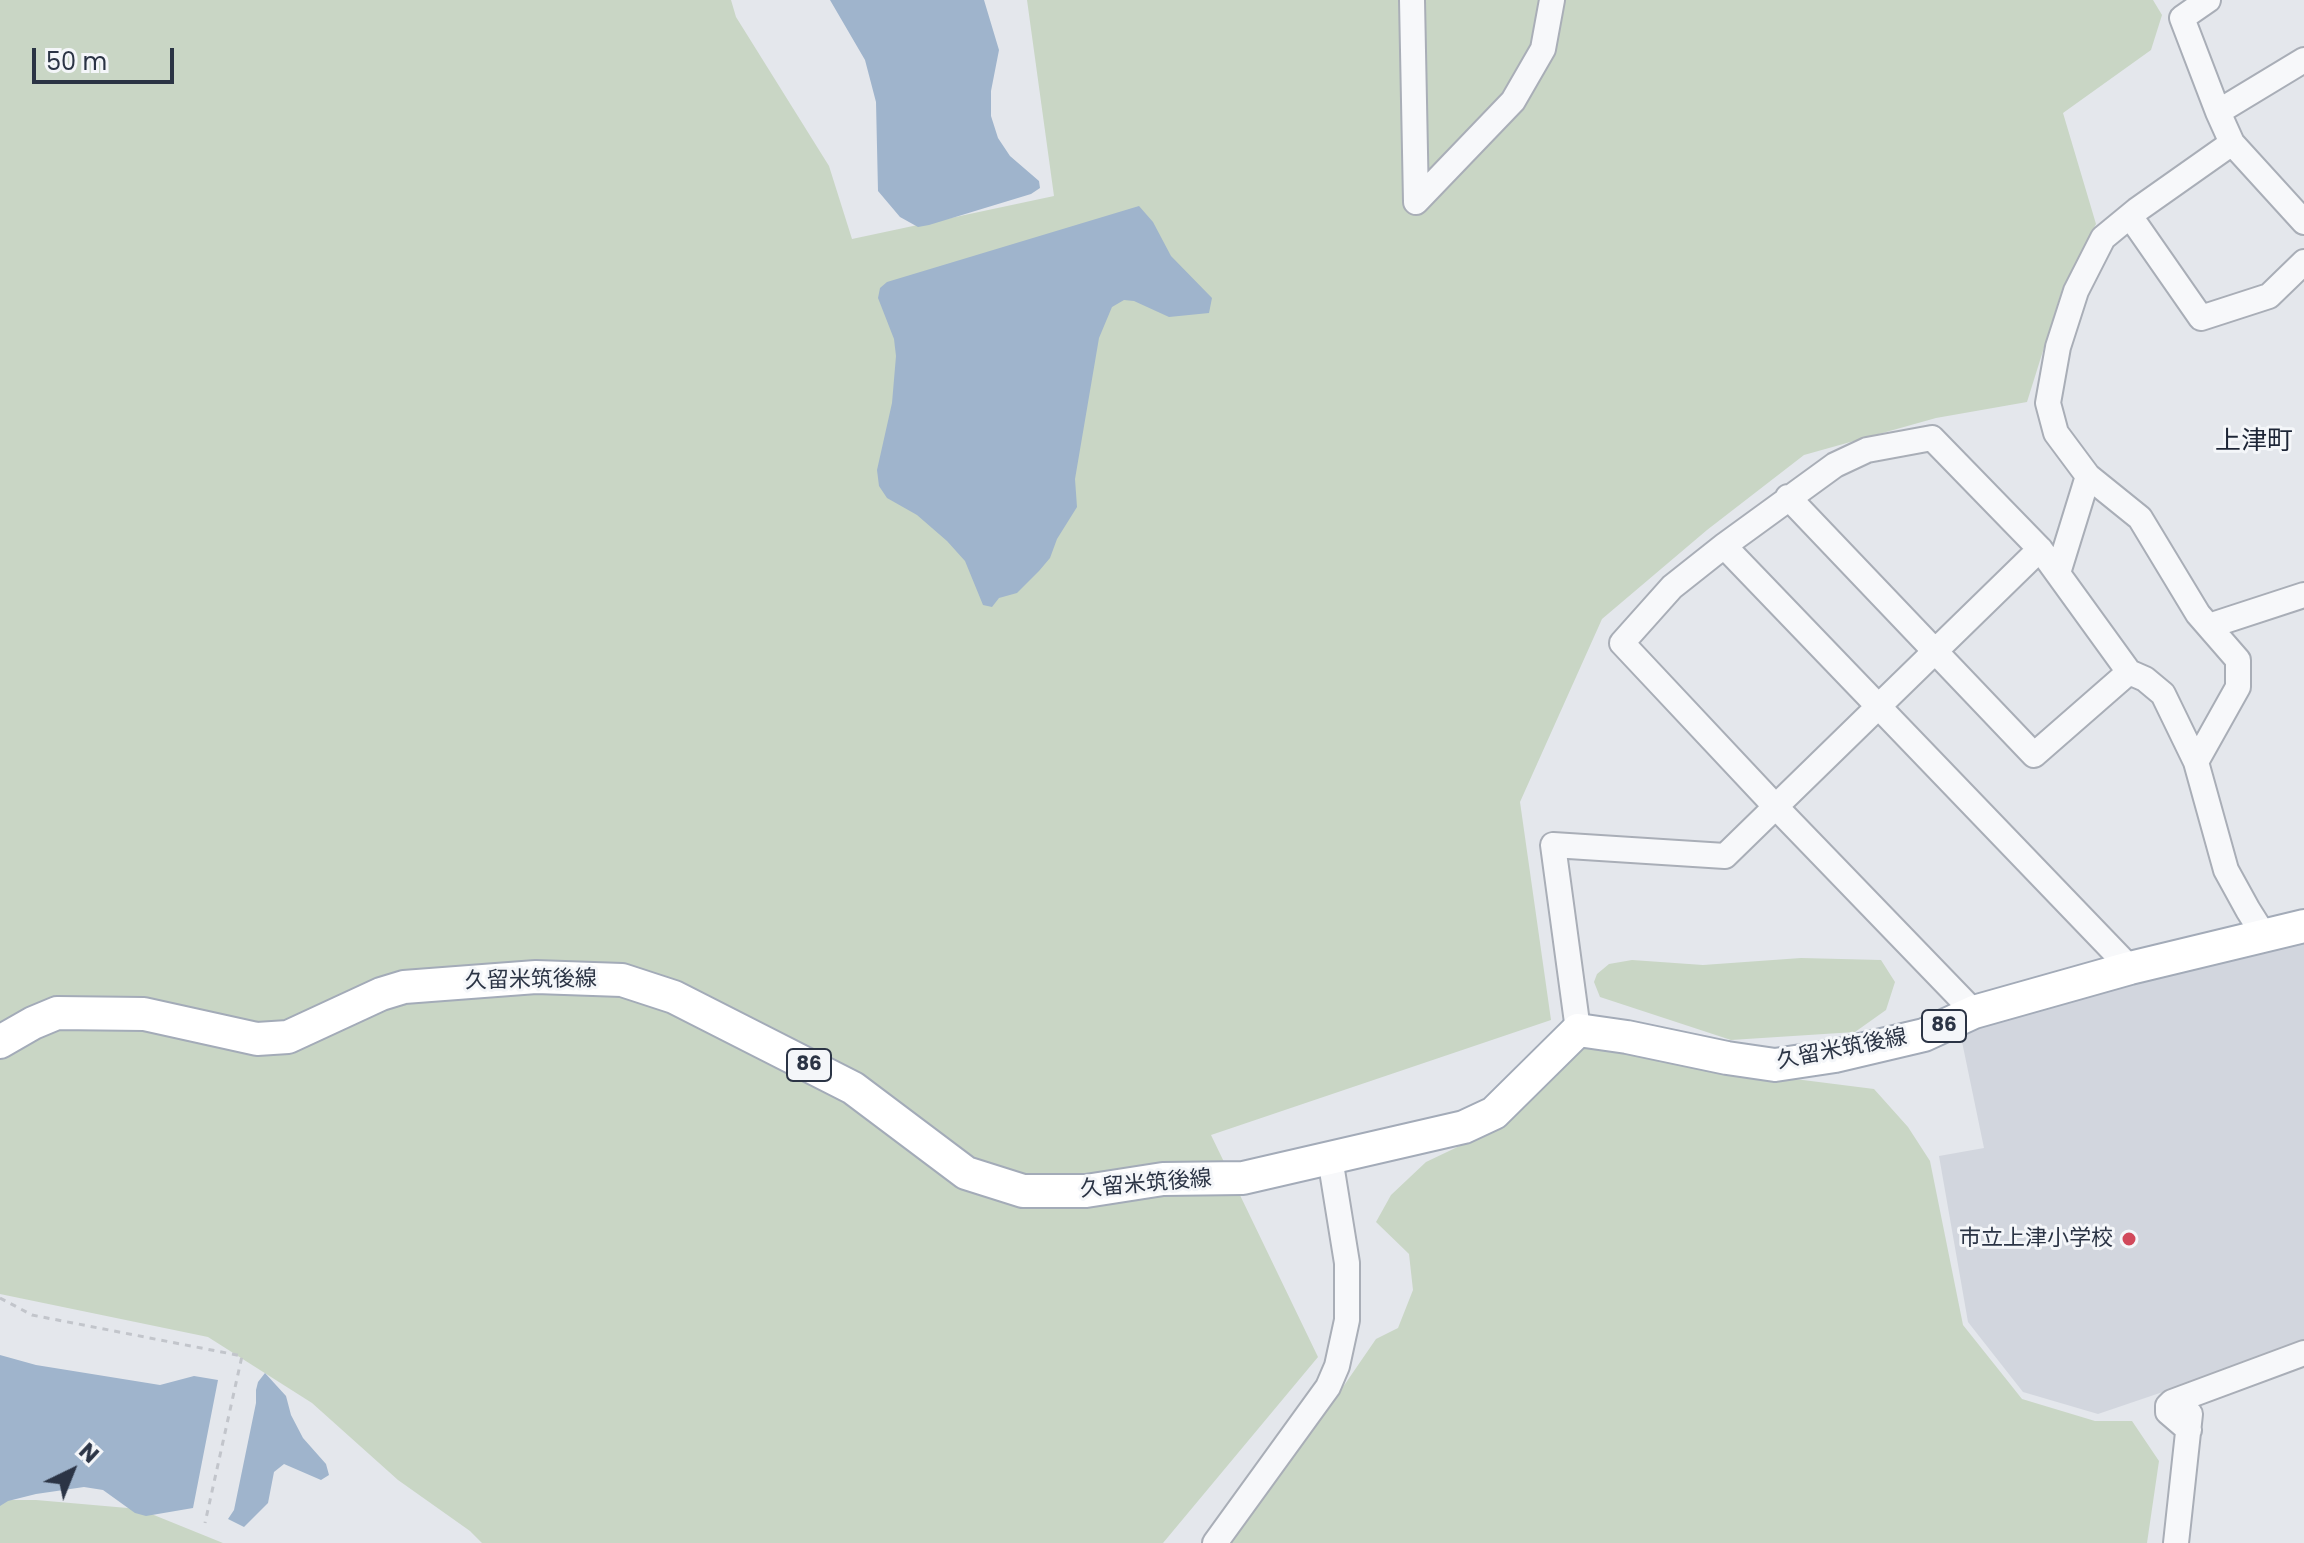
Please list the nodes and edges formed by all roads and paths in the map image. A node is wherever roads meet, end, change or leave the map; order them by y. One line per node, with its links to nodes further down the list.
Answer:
1 (1412, 0): 2 (street)
2 (1552, 0)
3 (2208, 0): 5 (street)
4 (2304, 60): 5 (street)
5 (2218, 112): 6 (street)
6 (2232, 143): 7 (street); 8 (street)
7 (2130, 216): 9 (street); 10 (street)
8 (2304, 222)
9 (2304, 262)
10 (2088, 476): 14 (street); 16 (street)
11 (1788, 497): 12 (street); 17 (street); 21 (street)
12 (2040, 549): 14 (street); 17 (street)
13 (1728, 550): 19 (street)
14 (2058, 573): 18 (street)
15 (2304, 595): 16 (street)
16 (2209, 626): 20 (street)
17 (1934, 651): 18 (street); 19 (street)
18 (2129, 672): 20 (street)
19 (1877, 706): 21 (street); 24 (street)
20 (2196, 762): 23 (street)
21 (1775, 806): 25 (street); 26 (street)
22 (2304, 926): 23 (main road, 久留米筑後線 / 86)
23 (2265, 937): 24 (main road, 久留米筑後線 / 86)
24 (2130, 968): 25 (main road, 久留米筑後線 / 86)
25 (1974, 1012): 26 (main road, 久留米筑後線 / 86)
26 (1578, 1030): 28 (main road, 久留米筑後線 / 86)
27 (0, 1042): 28 (main road, 久留米筑後線 / 86)
28 (1330, 1158): 32 (street)
29 (0, 1298): 31 (path)
30 (2304, 1353): 33 (street)
31 (205, 1523)
32 (1215, 1543)
33 (2176, 1543)

